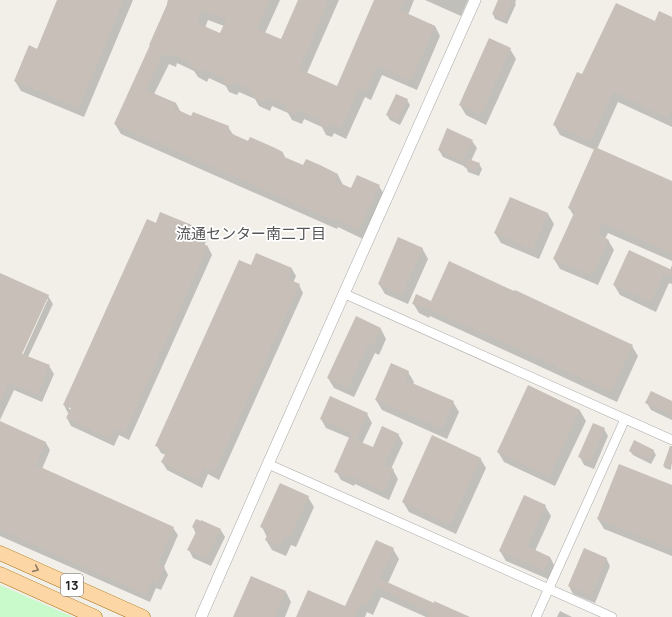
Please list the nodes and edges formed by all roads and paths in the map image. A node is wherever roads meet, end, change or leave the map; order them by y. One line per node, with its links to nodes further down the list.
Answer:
1 (475, 0): 2 (street)
2 (345, 294): 3 (street); 5 (street)
3 (625, 419): 4 (street); 8 (street)
4 (672, 440)
5 (268, 464): 8 (street); 11 (street)
6 (0, 553): 10 (main road, 13, one-way to 10)
7 (0, 574): 9 (main road, 13)
8 (549, 589): 12 (street); 13 (street)
9 (95, 617)
10 (143, 617)
11 (201, 617)
12 (536, 617)
13 (612, 617)

